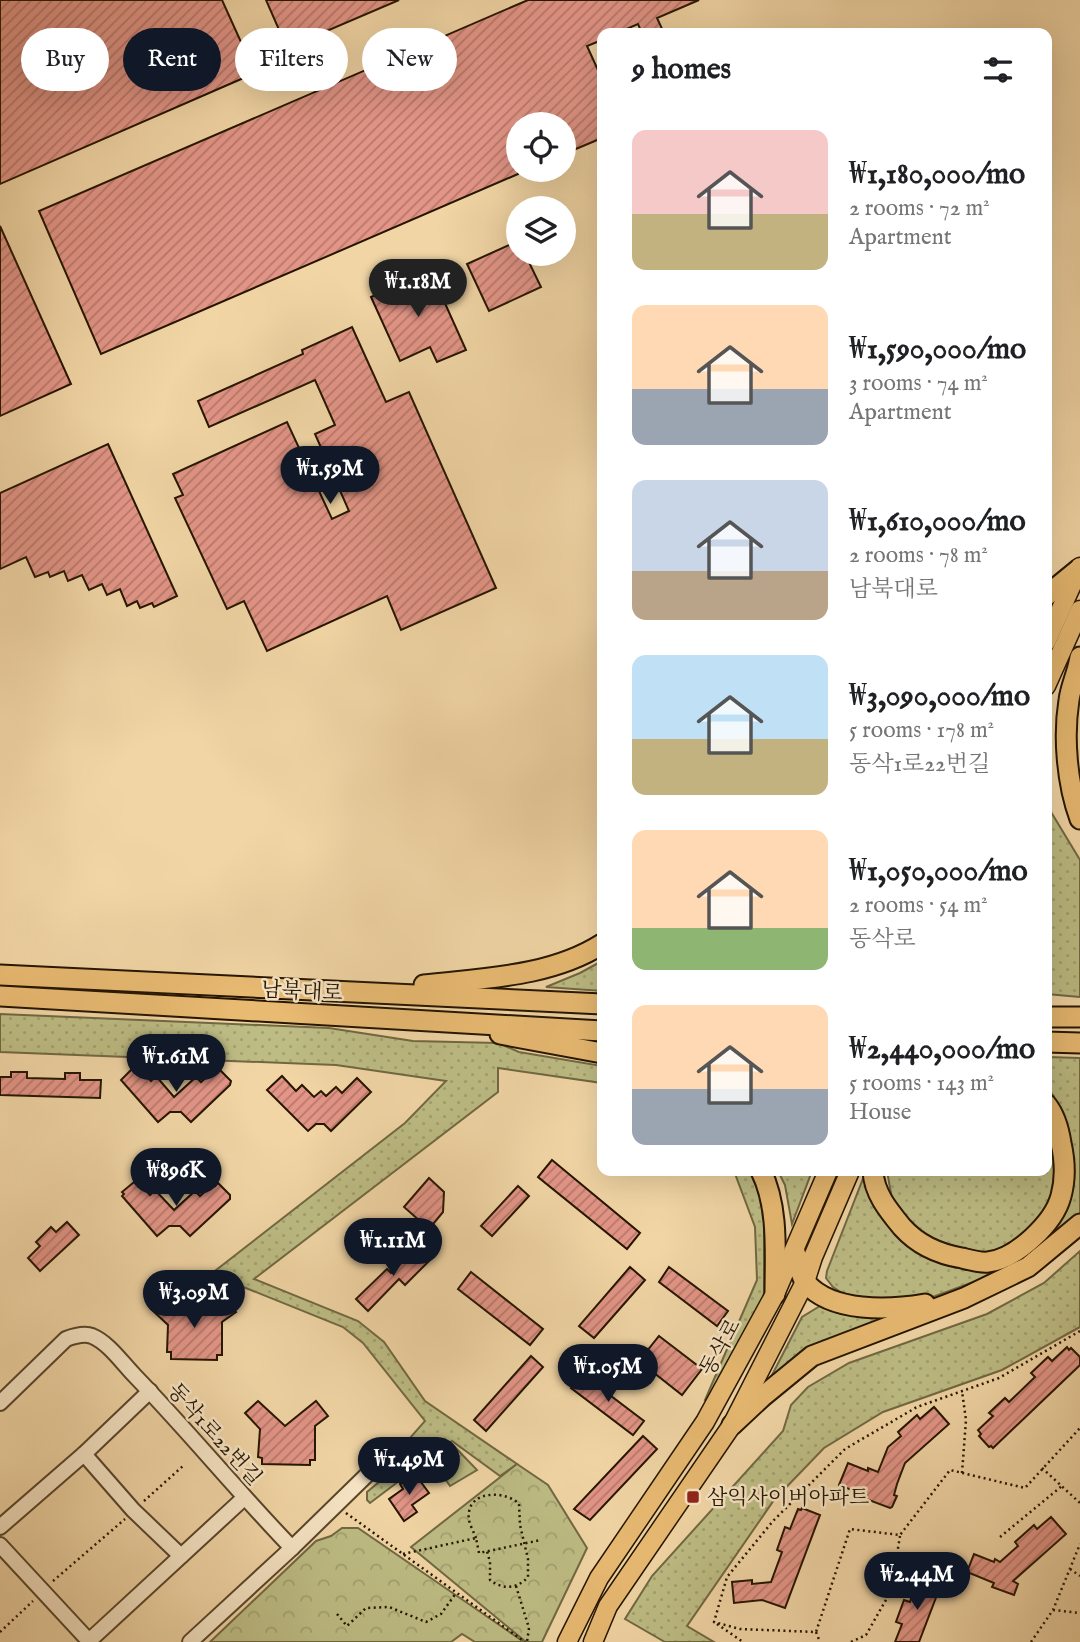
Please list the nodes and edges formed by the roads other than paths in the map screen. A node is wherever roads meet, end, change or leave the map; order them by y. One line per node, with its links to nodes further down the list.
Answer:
1 (1080, 568): 2 (highway); 4 (main road)
2 (1052, 591)
3 (1080, 610): 6 (main road)
4 (1052, 629)
5 (1080, 657): 7 (highway)
6 (1052, 673)
7 (1080, 820)
8 (597, 947): 10 (highway)
9 (0, 975): 10 (highway, 남북대로)
10 (368, 991): 12 (highway, 남북대로)
11 (0, 996): 15 (highway, 남북대로)
12 (597, 1004)
13 (1052, 1017): 14 (highway)
14 (1080, 1017)
15 (437, 1021): 16 (highway, 남북대로); 19 (highway)
16 (597, 1031)
17 (1052, 1042): 18 (highway)
18 (1080, 1043)
19 (597, 1052)
20 (1052, 1116): 24 (highway)
21 (764, 1176): 28 (highway)
22 (826, 1176): 26 (main road, 동삭로)
23 (848, 1176): 27 (main road)
24 (874, 1176)
25 (1080, 1223): 29 (highway)
26 (795, 1252): 27 (highway); 28 (main road, 동삭로)
27 (806, 1282): 29 (highway); 32 (main road)
28 (775, 1294): 41 (main road, 동삭로)
29 (964, 1298): 32 (highway)
30 (150, 1391): 31 (street, 동삭1로22번길); 33 (street); 35 (street, 동삭1로22번길)
31 (0, 1403)
32 (732, 1425): 42 (main road)
33 (84, 1454): 36 (street); 39 (street)
34 (376, 1466): 38 (street)
35 (244, 1498): 38 (street, 동삭1로22번길); 39 (street)
36 (0, 1527)
37 (0, 1545): 39 (street)
38 (292, 1548): 40 (street)
39 (181, 1556)
40 (190, 1642)
41 (567, 1642)
42 (593, 1642)

